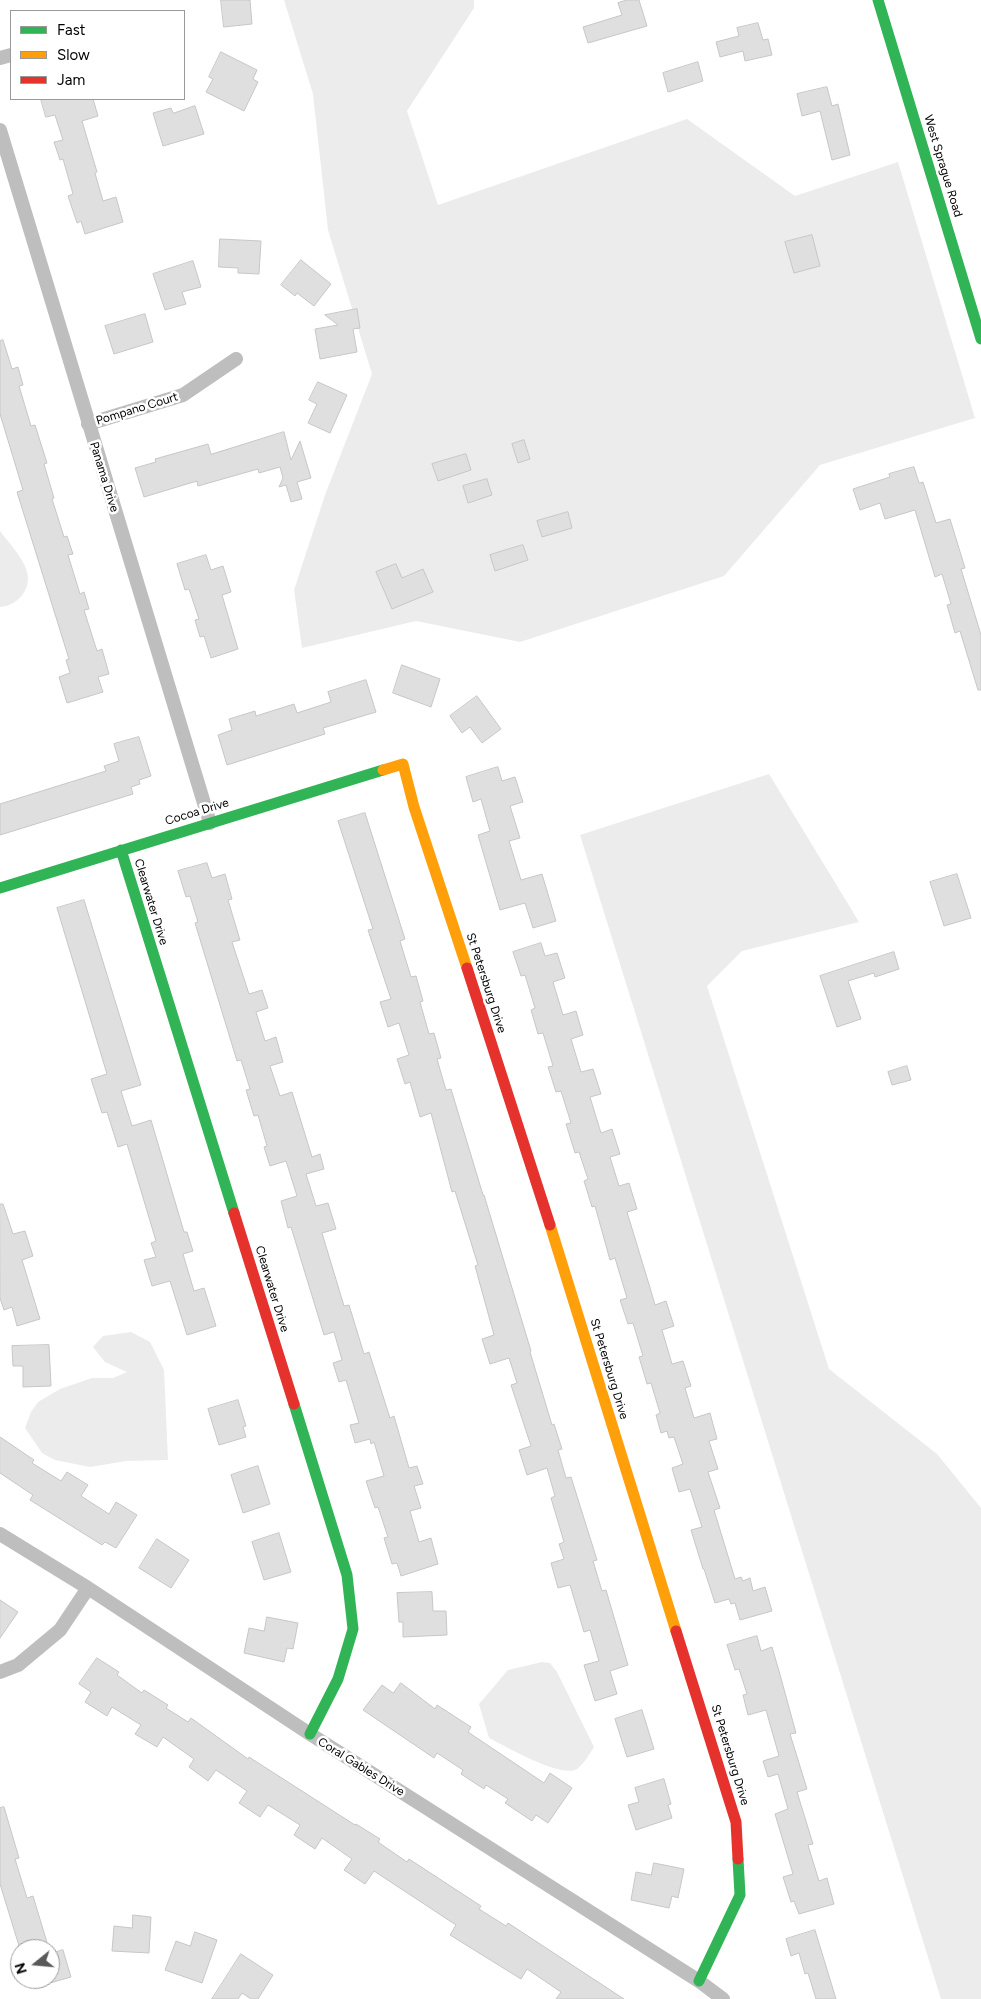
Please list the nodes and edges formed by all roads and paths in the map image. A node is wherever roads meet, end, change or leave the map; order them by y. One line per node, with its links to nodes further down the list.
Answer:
1 (878, 0): 3 (street, West Sprague Road)
2 (0, 130): 5 (street, Panama Drive)
3 (981, 339)
4 (236, 359): 5 (street, Pompano Court)
5 (88, 424): 7 (street, Panama Drive)
6 (403, 764): 7 (street, Cocoa Drive); 14 (street, St Petersburg Drive)
7 (210, 822): 8 (street, Cocoa Drive)
8 (121, 850): 9 (street, Cocoa Drive); 13 (street, Clearwater Drive)
9 (0, 888)
10 (0, 1534): 11 (street, Coral Gables Drive)
11 (88, 1588): 12 (street); 13 (street, Coral Gables Drive)
12 (0, 1672)
13 (310, 1734): 14 (street, Coral Gables Drive)
14 (699, 1981): 15 (street, Coral Gables Drive)
15 (723, 1999)

